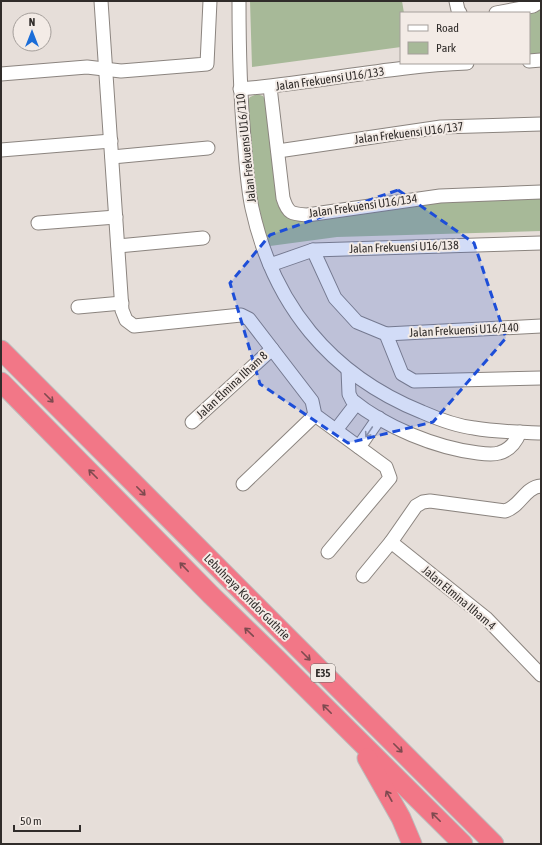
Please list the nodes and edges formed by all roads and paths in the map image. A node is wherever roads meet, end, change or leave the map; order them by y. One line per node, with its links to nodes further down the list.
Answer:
1 (101, 1): 11 (street)
2 (210, 1): 11 (street)
3 (239, 1): 14 (street, Jalan Frekuensi U16/110)
4 (456, 1): 6 (street)
5 (541, 1): 7 (street)
6 (459, 12)
7 (501, 12)
8 (541, 60): 9 (street)
9 (530, 61)
10 (453, 64): 13 (street, Jalan Frekuensi U16/133)
11 (106, 69): 12 (street); 16 (street)
12 (1, 74)
13 (270, 87): 14 (street, Jalan Frekuensi U16/133); 19 (street, Jalan Frekuensi U16/134)
14 (240, 89): 28 (street, Jalan Frekuensi U16/110)
15 (541, 124): 19 (street, Jalan Frekuensi U16/137)
16 (111, 141): 18 (street); 20 (street)
17 (208, 148): 20 (street)
18 (1, 150)
19 (278, 151): 21 (street, Jalan Frekuensi U16/134)
20 (112, 157): 22 (street)
21 (541, 192)
22 (116, 217): 23 (street); 26 (street)
23 (38, 223)
24 (203, 238): 26 (street)
25 (541, 243): 27 (street, Jalan Frekuensi U16/138)
26 (118, 246): 29 (street)
27 (314, 250): 28 (street, Jalan Frekuensi U16/138); 32 (street)
28 (270, 265): 35 (street, Jalan Frekuensi U16/110)
29 (122, 303): 30 (street); 33 (street)
30 (78, 307)
31 (541, 326): 32 (street, Jalan Frekuensi U16/140)
32 (386, 334): 36 (street)
33 (272, 349): 39 (street); 41 (street, Jalan Elmina Ilham 8)
34 (1, 350): 53 (highway, Lebuhraya Koridor Guthrie / E35, one-way to 53)
35 (348, 370): 38 (street); 43 (street, Jalan Frekuensi U16/110)
36 (541, 378)
37 (1, 382): 52 (highway, Lebuhraya Koridor Guthrie / E35, one-way to 37)
38 (356, 404): 40 (street); 42 (street)
39 (315, 415): 42 (street); 46 (street)
40 (379, 418): 43 (street); 45 (street, one-way to 45)
41 (192, 422)
42 (336, 430): 45 (street)
43 (520, 432): 44 (street, Jalan Frekuensi U16/110)
44 (541, 433)
45 (359, 447): 49 (street)
46 (243, 484)
47 (541, 486): 48 (street)
48 (391, 542): 50 (street); 51 (street, Jalan Elmina Ilham 4)
49 (328, 552)
50 (363, 576)
51 (541, 675)
52 (355, 736): 54 (highway, one-way to 52); 55 (highway, Lebuhraya Koridor Guthrie / E35, one-way to 52)
53 (426, 776): 56 (highway, Lebuhraya Koridor Guthrie / E35); 57 (highway)
54 (412, 844)
55 (464, 844)
56 (494, 844)
57 (502, 844)

